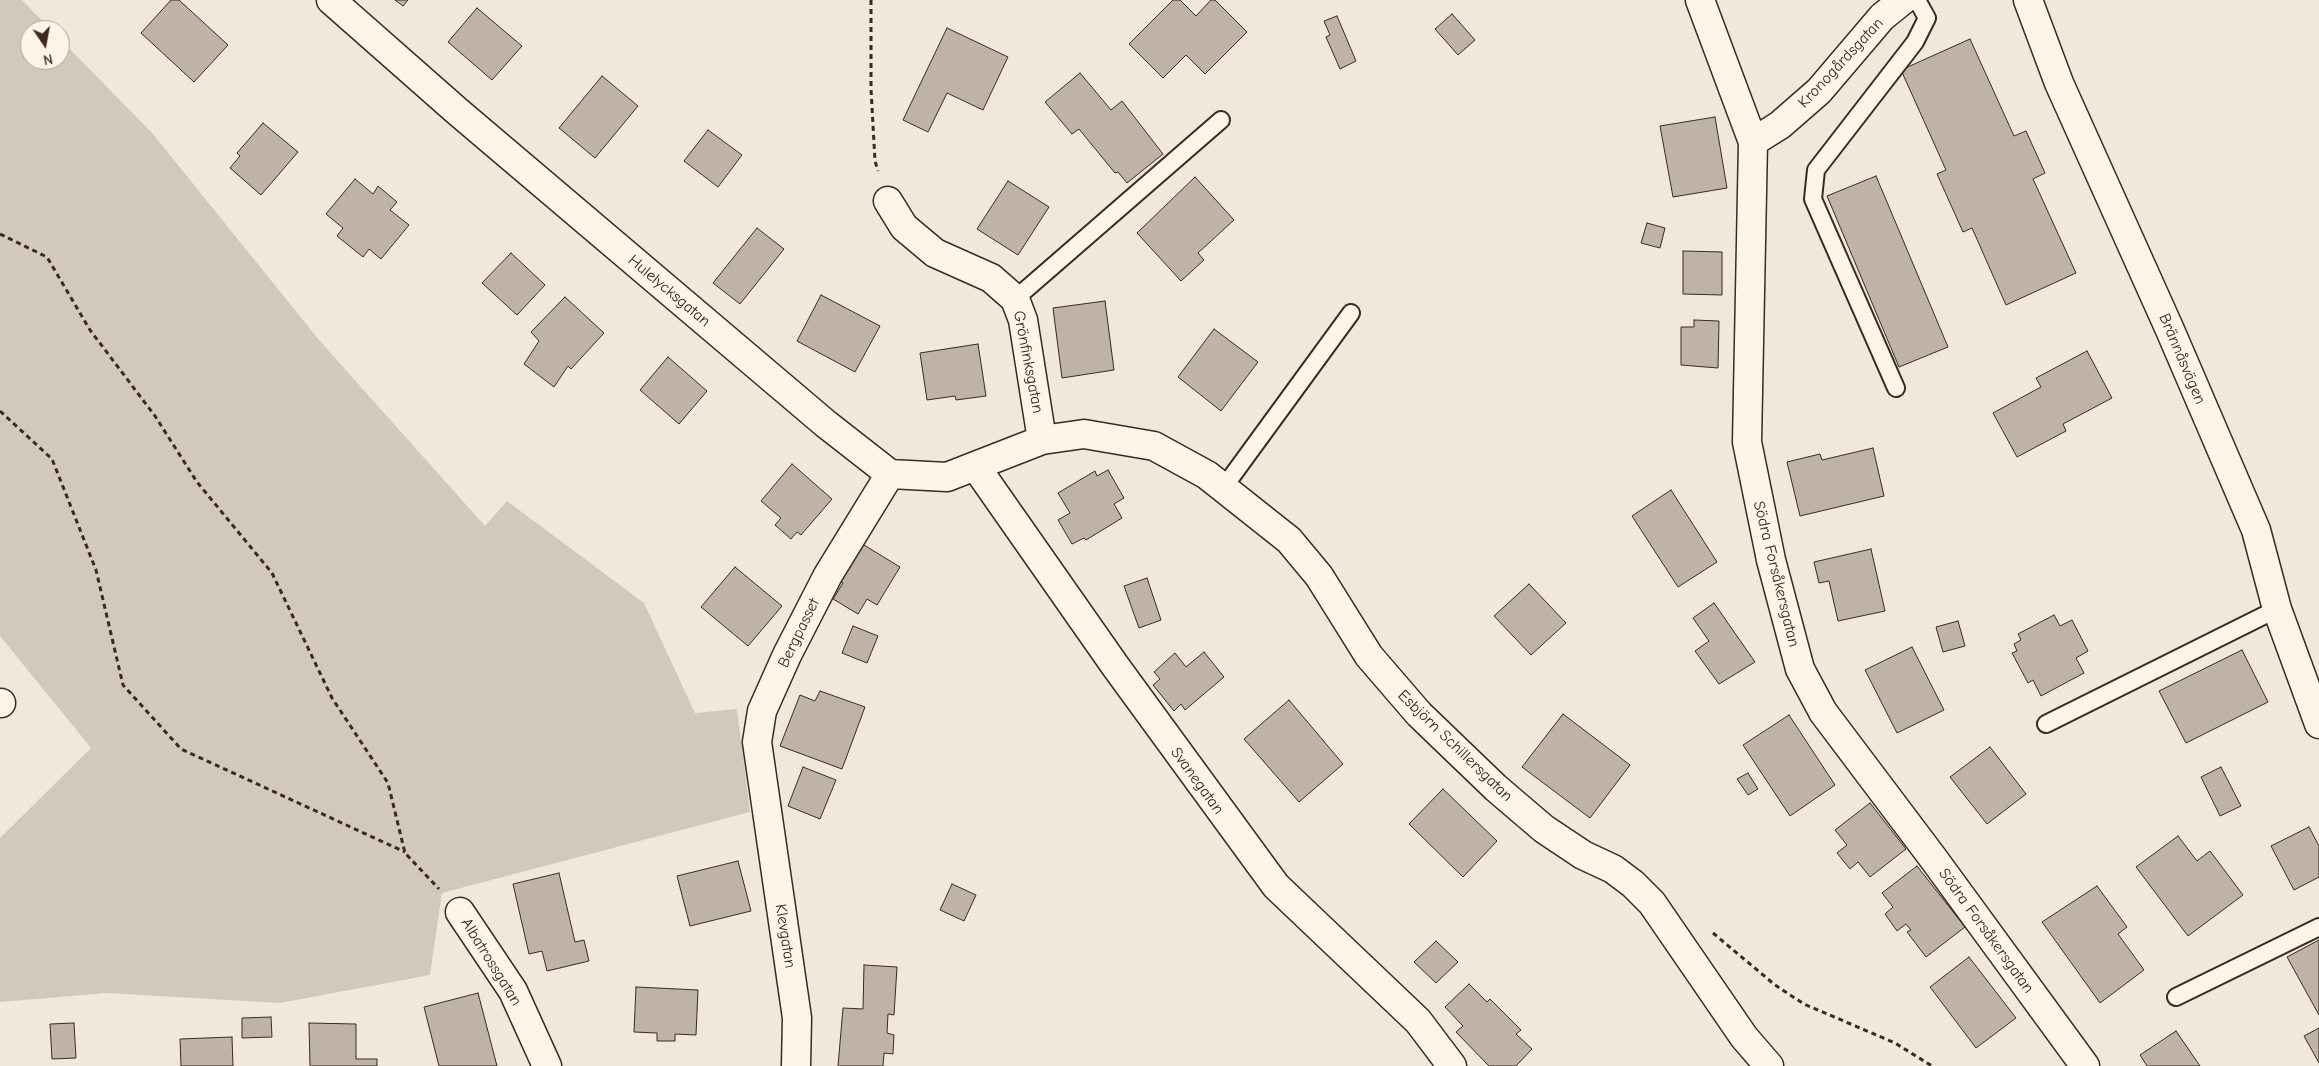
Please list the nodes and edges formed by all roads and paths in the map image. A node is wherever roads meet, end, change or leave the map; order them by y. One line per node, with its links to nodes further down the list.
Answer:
1 (331, 0): 17 (street, Hulelycksgatan)
2 (872, 0): 9 (path)
3 (1700, 0): 8 (street, Södra Forsåkersgatan)
4 (1903, 0): 8 (street, Kronogårdsgatan)
5 (1917, 0): 13 (lane)
6 (2028, 0): 19 (street, Brännåsvägen)
7 (1221, 120): 11 (lane)
8 (1753, 142): 33 (street, Södra Forsåkersgatan)
9 (888, 201): 11 (street, Grönfinksgatan)
10 (0, 234): 23 (path)
11 (1015, 299): 15 (street, Grönfinksgatan)
12 (1351, 313): 18 (lane)
13 (1896, 388)
14 (0, 411): 23 (path)
15 (1042, 440): 16 (street); 18 (street, Esbjörn Schillersgatan)
16 (976, 467): 17 (street); 30 (street, Svanegatan)
17 (890, 474): 22 (street, Bergpasset)
18 (1232, 493): 31 (street, Esbjörn Schillersgatan)
19 (2277, 609): 20 (lane); 21 (street, Brännåsvägen)
20 (2046, 724)
21 (2319, 724)
22 (766, 807): 29 (street, Klevgatan)
23 (405, 853): 24 (path)
24 (460, 912): 28 (street, Albatrossgatan)
25 (2319, 927): 27 (lane)
26 (1709, 929): 32 (path)
27 (2176, 997)
28 (547, 1066)
29 (796, 1066)
30 (1452, 1066)
31 (1769, 1066)
32 (1932, 1066)
33 (2085, 1066)

